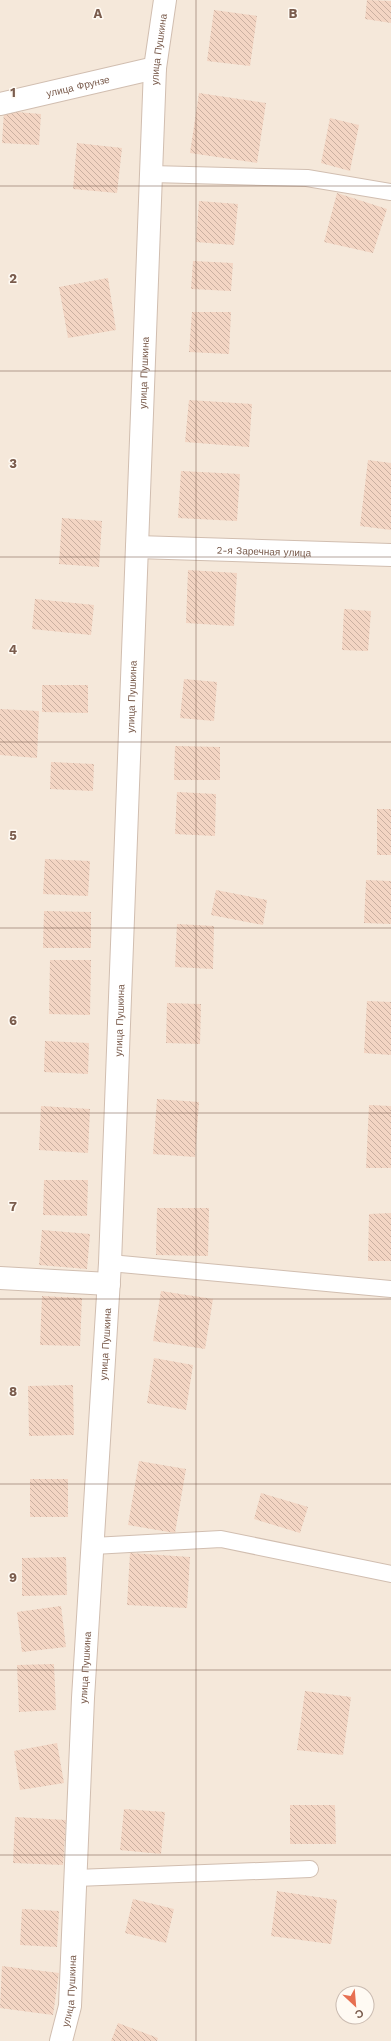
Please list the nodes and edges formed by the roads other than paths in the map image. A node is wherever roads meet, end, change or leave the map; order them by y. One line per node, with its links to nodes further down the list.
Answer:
1 (165, 0): 2 (street, улица Пушкина)
2 (155, 68): 3 (street, улица Фрунзе); 4 (street, улица Пушкина)
3 (0, 104)
4 (151, 174): 5 (lane); 6 (street, улица Пушкина)
5 (391, 192)
6 (137, 547): 7 (street, 2-я Заречная улица); 8 (street, улица Пушкина)
7 (391, 555)
8 (110, 1273): 9 (street); 10 (lane); 11 (street, улица Пушкина)
9 (0, 1278)
10 (391, 1289)
11 (93, 1546): 12 (lane); 14 (street, улица Пушкина)
12 (391, 1574)
13 (310, 1869): 14 (lane)
14 (76, 1878): 15 (street, улица Пушкина)
15 (61, 2041)

